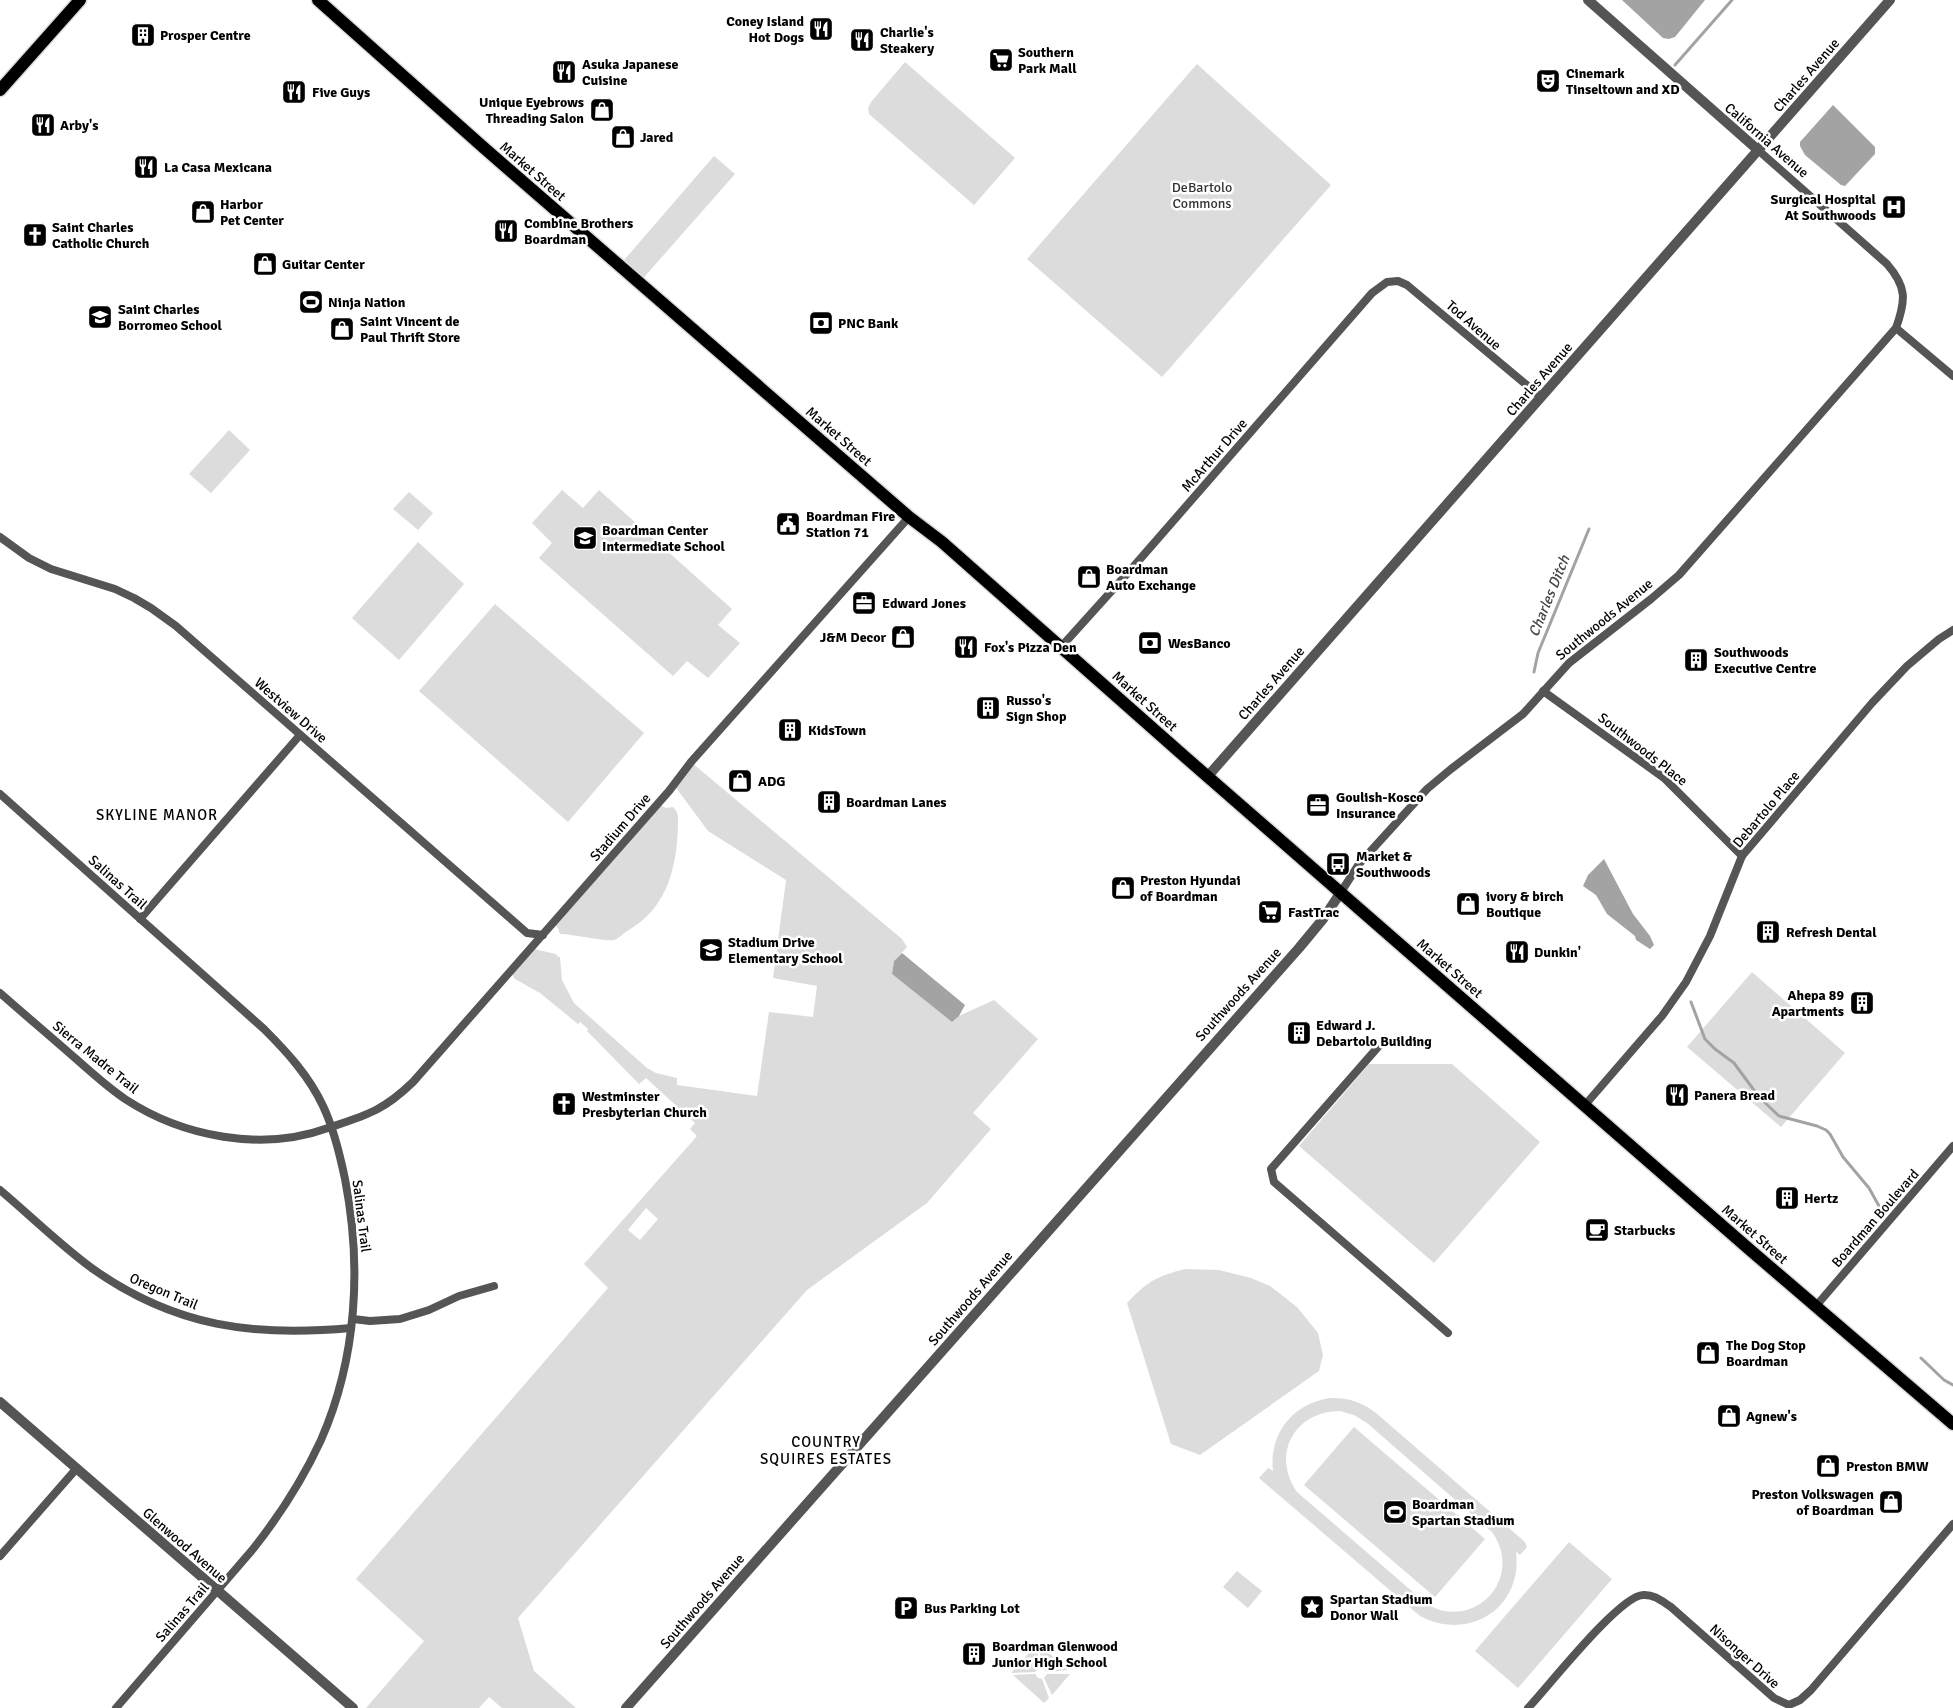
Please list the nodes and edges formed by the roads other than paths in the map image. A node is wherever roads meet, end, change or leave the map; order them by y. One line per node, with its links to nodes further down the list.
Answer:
1 (80, 0): 5 (main road)
2 (318, 0): 11 (main road, Market Street)
3 (1588, 0): 6 (street, California Avenue)
4 (1890, 0): 6 (street, Charles Avenue)
5 (0, 90)
6 (1758, 150): 8 (street, California Avenue); 10 (street, Charles Avenue)
7 (1387, 282): 10 (street, Tod Avenue); 14 (street, McArthur Drive)
8 (1896, 328): 9 (street); 15 (street, Southwoods Avenue)
9 (1953, 376)
10 (1541, 397): 17 (street, Charles Avenue)
11 (909, 517): 14 (main road, Market Street); 22 (street, Stadium Drive)
12 (0, 537): 16 (street, Westview Drive)
13 (1953, 630): 19 (street, Debartolo Place)
14 (1061, 647): 17 (main road, Market Street)
15 (1543, 691): 19 (street, Southwoods Place); 20 (street, Southwoods Avenue)
16 (300, 735): 21 (street); 22 (street, Westview Drive)
17 (1208, 776): 20 (main road, Market Street)
18 (0, 794): 21 (street, Salinas Trail)
19 (1742, 856): 25 (street, Debartolo Place)
20 (1341, 892): 25 (main road, Market Street); 42 (street, Southwoods Avenue)
21 (140, 919): 26 (street, Salinas Trail)
22 (543, 935): 26 (street, Stadium Drive)
23 (0, 993): 26 (street, Sierra Madre Trail)
24 (1385, 1039): 33 (street)
25 (1585, 1105): 30 (main road, Market Street)
26 (331, 1127): 31 (street, Salinas Trail)
27 (1953, 1146): 30 (street, Boardman Boulevard)
28 (0, 1190): 32 (street, Oregon Trail)
29 (494, 1286): 31 (street)
30 (1816, 1306): 35 (main road, Market Street)
31 (353, 1319): 32 (street, Salinas Trail)
32 (351, 1328): 39 (street, Salinas Trail)
33 (1448, 1333)
34 (0, 1402): 36 (street, Glenwood Avenue)
35 (1953, 1424)
36 (77, 1468): 38 (street); 39 (street, Glenwood Avenue)
37 (1953, 1524): 43 (street, Nisonger Drive)
38 (0, 1556)
39 (217, 1591): 40 (street, Salinas Trail); 41 (street, Glenwood Avenue)
40 (116, 1708)
41 (353, 1708)
42 (626, 1708)
43 (1528, 1708)

